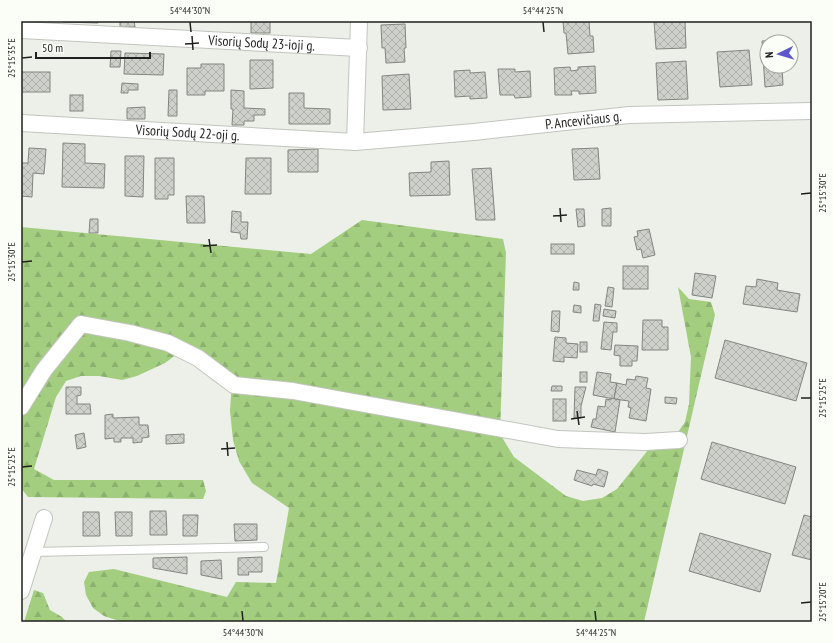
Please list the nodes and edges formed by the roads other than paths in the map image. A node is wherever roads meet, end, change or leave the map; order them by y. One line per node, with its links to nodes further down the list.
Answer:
1 (359, 21): 3 (street)
2 (21, 30): 3 (street, Visorių Sodų 23-ioji g.)
3 (359, 48): 6 (street)
4 (812, 111): 6 (street, P. Ancevičiaus g.)
5 (21, 123): 6 (street, Visorių Sodų 22-oji g.)
6 (355, 142)
7 (21, 407): 8 (street)
8 (679, 440)
9 (44, 518): 11 (street)
10 (264, 547): 11 (lane)
11 (27, 552): 12 (street)
12 (21, 591)

